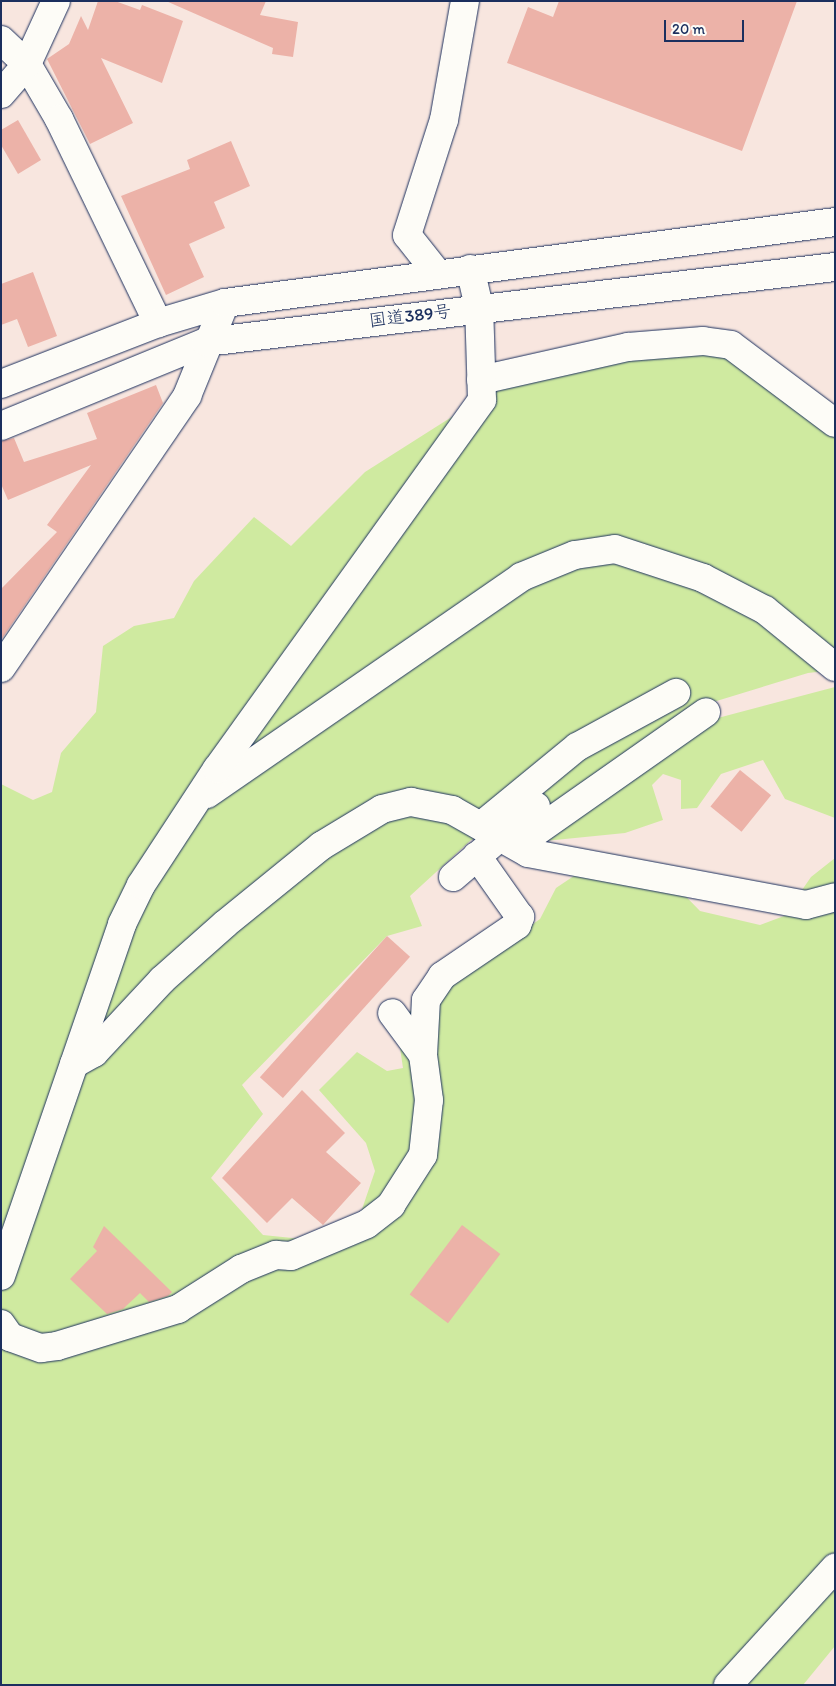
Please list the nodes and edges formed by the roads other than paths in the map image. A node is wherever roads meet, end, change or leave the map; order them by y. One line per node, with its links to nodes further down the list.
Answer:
1 (56, 1): 4 (main road)
2 (466, 1): 9 (main road)
3 (1, 40): 4 (main road)
4 (27, 64): 5 (main road); 12 (main road)
5 (1, 94)
6 (835, 222): 8 (main road)
7 (835, 267): 11 (main road, 国道389号)
8 (470, 269): 9 (main road); 11 (main road)
9 (437, 273): 10 (main road)
10 (225, 303): 12 (main road); 13 (main road)
11 (479, 307): 13 (main road, 国道389号); 14 (main road)
12 (158, 323): 15 (main road)
13 (206, 342): 17 (main road, 国道389号); 19 (main road)
14 (481, 380): 16 (main road); 22 (main road)
15 (1, 384)
16 (835, 423)
17 (1, 426)
18 (835, 667): 22 (main road)
19 (1, 668)
20 (676, 693): 24 (main road)
21 (706, 712): 24 (main road)
22 (196, 802): 30 (main road)
23 (536, 806): 24 (main road)
24 (500, 835): 25 (main road); 27 (main road); 30 (main road)
25 (477, 856): 26 (main road); 29 (main road)
26 (453, 876)
27 (835, 897)
28 (392, 1013): 29 (main road)
29 (423, 1055): 32 (main road)
30 (74, 1064): 31 (main road)
31 (1, 1276)
32 (1, 1324)
33 (835, 1568): 34 (main road)
34 (728, 1685)

